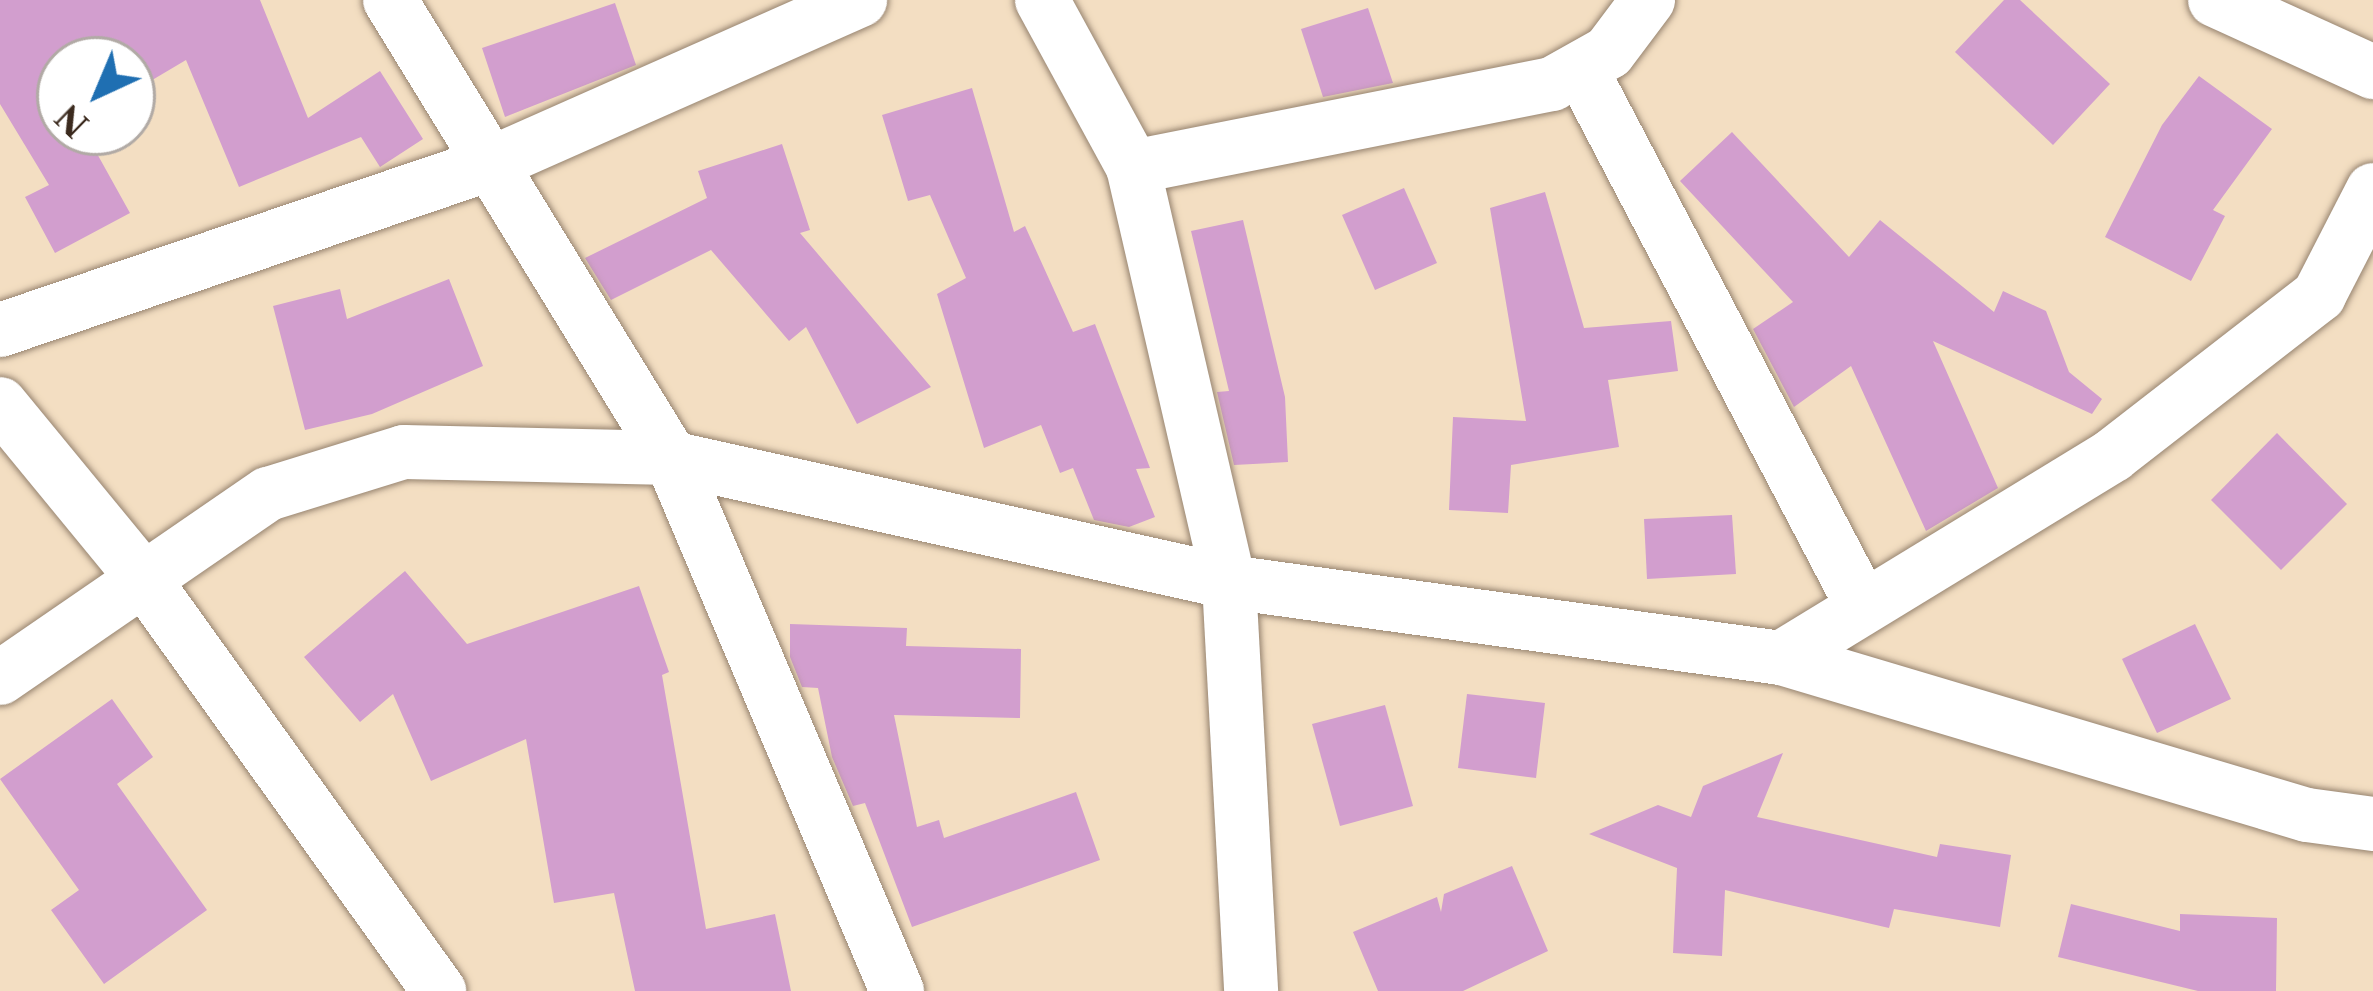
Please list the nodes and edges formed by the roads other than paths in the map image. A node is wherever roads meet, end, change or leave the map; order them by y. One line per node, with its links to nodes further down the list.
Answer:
1 (390, 0): 8 (street)
2 (860, 0): 8 (street)
3 (1042, 0): 9 (street)
4 (1648, 0): 6 (street)
5 (2216, 0): 7 (street)
6 (1583, 73): 9 (street); 16 (street)
7 (2373, 73)
8 (490, 164): 11 (street); 13 (street)
9 (1133, 167): 15 (street)
10 (2373, 190): 16 (street)
11 (0, 330)
12 (0, 404): 14 (street)
13 (671, 458): 14 (street); 15 (street); 21 (street)
14 (142, 577): 18 (street); 20 (street)
15 (1229, 582): 17 (street); 22 (street)
16 (1863, 607): 17 (street)
17 (1781, 658): 19 (street)
18 (0, 678)
19 (2373, 824)
20 (439, 991)
21 (897, 991)
22 (1251, 991)

